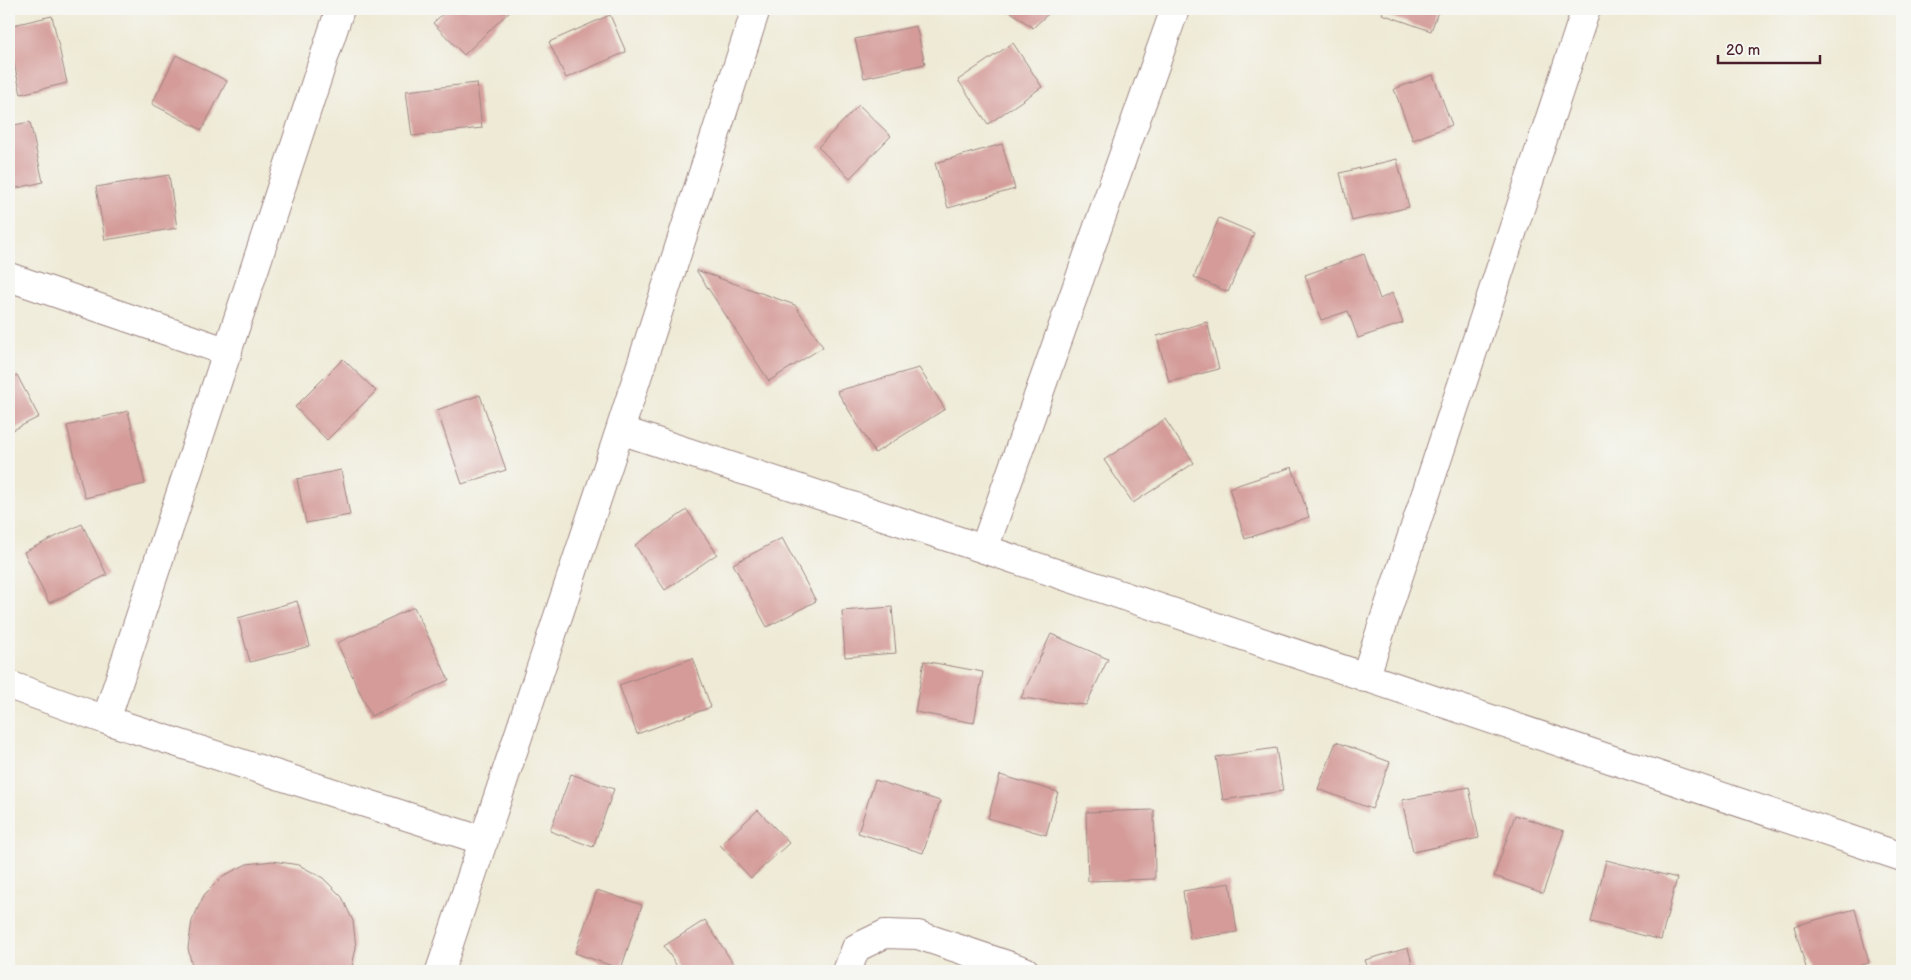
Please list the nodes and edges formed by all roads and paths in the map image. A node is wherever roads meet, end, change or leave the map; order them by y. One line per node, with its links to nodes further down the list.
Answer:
1 (340, 9): 6 (street)
2 (756, 9): 7 (street)
3 (1174, 9): 8 (street)
4 (1586, 9): 9 (street)
5 (9, 277): 6 (street)
6 (228, 352): 11 (street)
7 (620, 430): 8 (street); 12 (street)
8 (984, 549): 9 (street)
9 (1366, 678): 13 (street)
10 (9, 685): 11 (street)
11 (106, 720): 12 (street)
12 (484, 841): 14 (street)
13 (1902, 856)
14 (440, 971)
15 (847, 971): 16 (street)
16 (1025, 971)

